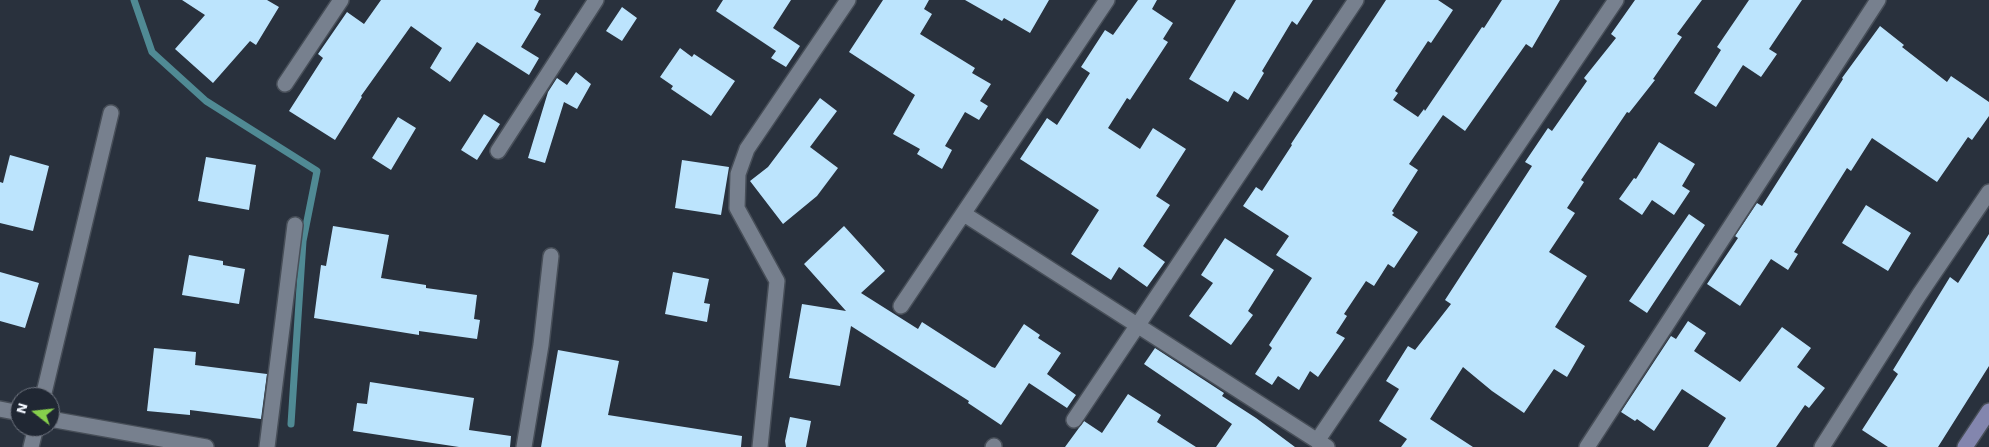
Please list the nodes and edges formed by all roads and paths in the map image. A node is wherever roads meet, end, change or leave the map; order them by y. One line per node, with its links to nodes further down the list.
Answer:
1 (341, 0): 8 (street)
2 (596, 0): 10 (street)
3 (848, 0): 26 (street)
4 (1107, 0): 12 (street)
5 (1356, 0): 16 (street)
6 (1616, 0): 21 (street)
7 (1878, 0): 27 (street)
8 (285, 84)
9 (111, 113): 17 (street)
10 (498, 151)
11 (1989, 192): 28 (street)
12 (964, 214): 15 (street); 16 (street)
13 (296, 225): 24 (street)
14 (551, 256): 25 (street)
15 (901, 306)
16 (1138, 326): 19 (street); 21 (street)
17 (45, 387)
18 (1989, 411): 22 (street)
19 (1074, 420)
20 (60, 421): 23 (street)
21 (1322, 444)
22 (1968, 446)
23 (206, 447)
24 (267, 447)
25 (524, 447)
26 (760, 447)
27 (1587, 447)
28 (1822, 447)

